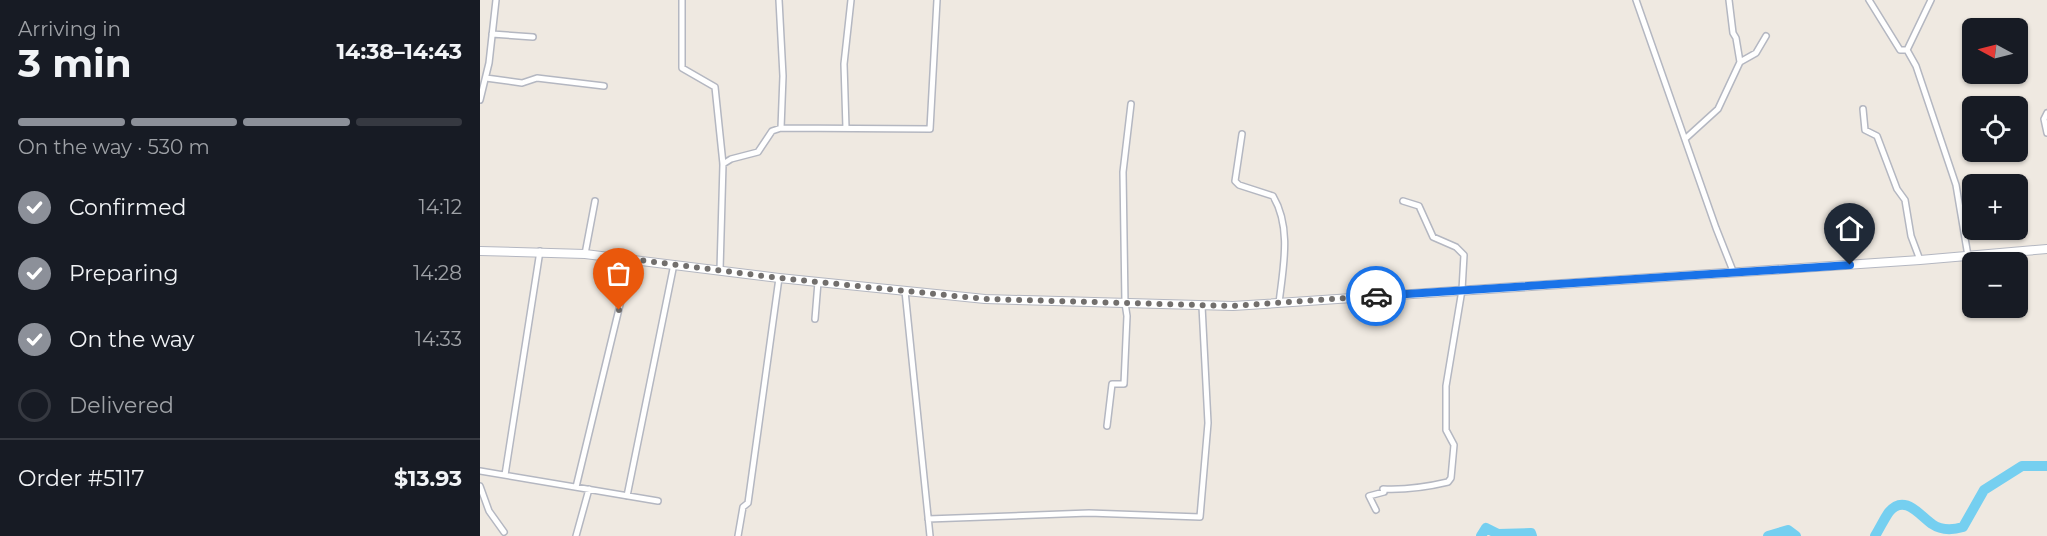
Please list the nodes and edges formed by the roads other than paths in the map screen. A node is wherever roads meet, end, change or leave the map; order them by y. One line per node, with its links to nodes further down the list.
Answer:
1 (496, 0): 10 (street)
2 (682, 0): 26 (street)
3 (779, 0): 21 (street)
4 (851, 0): 22 (street)
5 (937, 0): 22 (street)
6 (1636, 0): 25 (street)
7 (1730, 0): 14 (street)
8 (1869, 0): 13 (street)
9 (1931, 0): 13 (street)
10 (492, 34): 12 (street); 15 (street)
11 (1766, 36): 14 (street)
12 (533, 38)
13 (1907, 50): 32 (street)
14 (1740, 62): 25 (street)
15 (483, 81): 16 (street); 17 (street)
16 (604, 86)
17 (480, 100)
18 (1131, 104): 45 (street)
19 (1863, 110): 37 (street)
20 (2047, 114): 23 (street)
21 (781, 128): 22 (street); 26 (street)
22 (846, 128)
23 (2047, 133)
24 (1242, 134): 46 (street)
25 (1685, 139): 40 (street)
26 (723, 164): 39 (street)
27 (595, 201): 34 (street)
28 (1403, 201): 43 (street)
29 (2047, 249): 33 (main road)
30 (480, 251): 31 (main road)
31 (540, 251): 34 (main road); 51 (street)
32 (1967, 252)
33 (2013, 252)
34 (585, 254): 36 (main road)
35 (1962, 256): 37 (main road)
36 (631, 259): 38 (main road); 53 (street)
37 (1920, 260): 40 (main road)
38 (674, 264): 39 (main road); 55 (street)
39 (720, 270): 41 (main road)
40 (1733, 272): 43 (main road)
41 (779, 278): 42 (main road); 61 (street)
42 (818, 282): 44 (main road); 48 (street)
43 (1462, 290): 46 (main road); 57 (street)
44 (904, 291): 45 (main road); 58 (street)
45 (1125, 303): 47 (main road); 49 (street)
46 (1279, 303): 47 (main road)
47 (1202, 306): 58 (street)
48 (815, 320)
49 (1107, 426)
50 (480, 471): 51 (street)
51 (505, 475): 53 (street)
52 (480, 486): 59 (street)
53 (576, 487): 54 (street)
54 (589, 489): 55 (street); 60 (street)
55 (627, 496): 56 (street)
56 (658, 501)
57 (1376, 510)
58 (928, 519): 62 (street)
59 (504, 532)
60 (576, 536)
61 (738, 536)
62 (930, 536)

